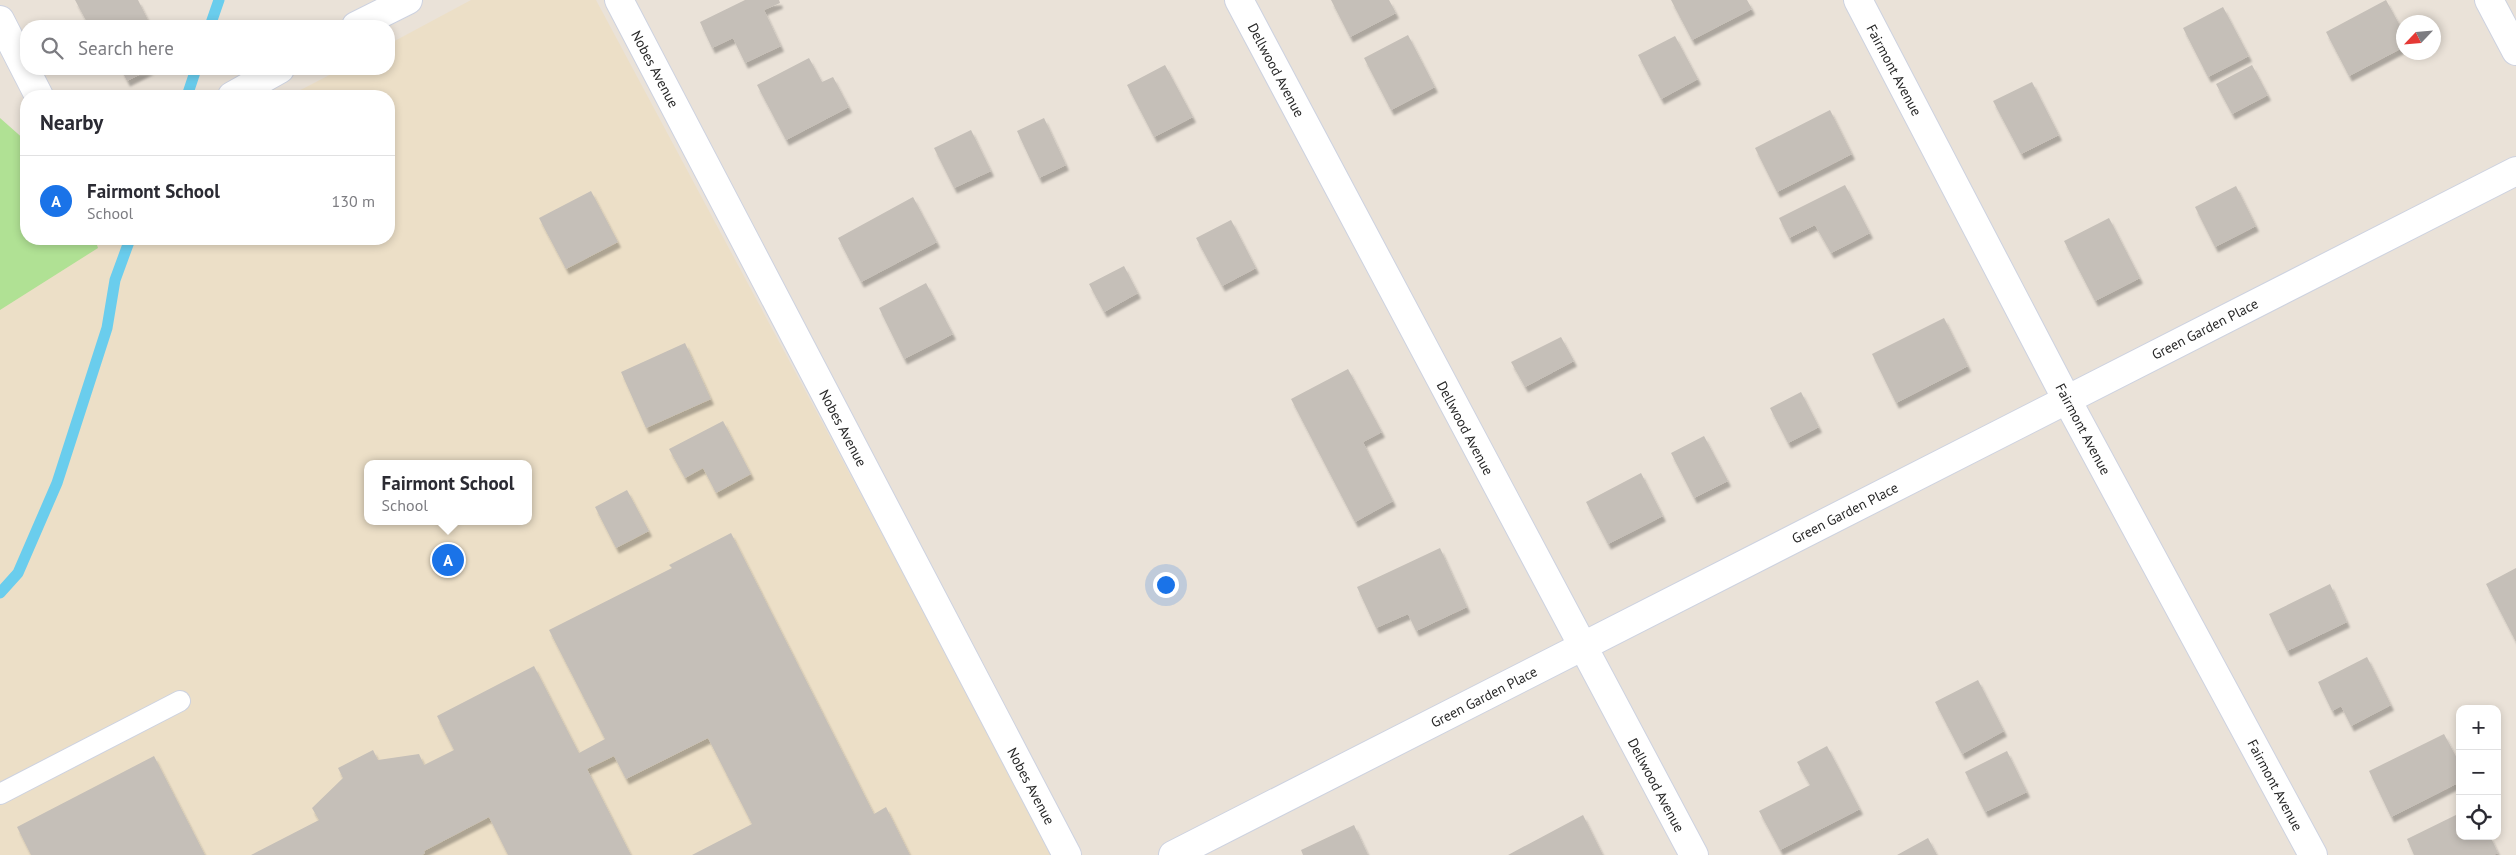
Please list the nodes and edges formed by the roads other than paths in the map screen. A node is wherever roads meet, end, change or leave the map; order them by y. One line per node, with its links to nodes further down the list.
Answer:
1 (408, 0): 7 (street)
2 (618, 0): 19 (street, Nobes Avenue)
3 (1239, 0): 16 (street, Dellwood Avenue)
4 (1858, 0): 15 (street, Fairmont Avenue)
5 (2489, 0): 8 (street)
6 (0, 20): 9 (street)
7 (368, 20)
8 (2516, 51)
9 (20, 59)
10 (28, 75): 12 (street)
11 (269, 75): 13 (street)
12 (36, 90)
13 (243, 90)
14 (2516, 171): 15 (street, Green Garden Place)
15 (2067, 400): 16 (street, Green Garden Place); 22 (street, Fairmont Avenue)
16 (1581, 647): 20 (street, Green Garden Place); 21 (street, Dellwood Avenue)
17 (180, 701): 18 (lane)
18 (0, 794)
19 (1067, 855)
20 (1173, 855)
21 (1694, 855)
22 (2313, 855)

